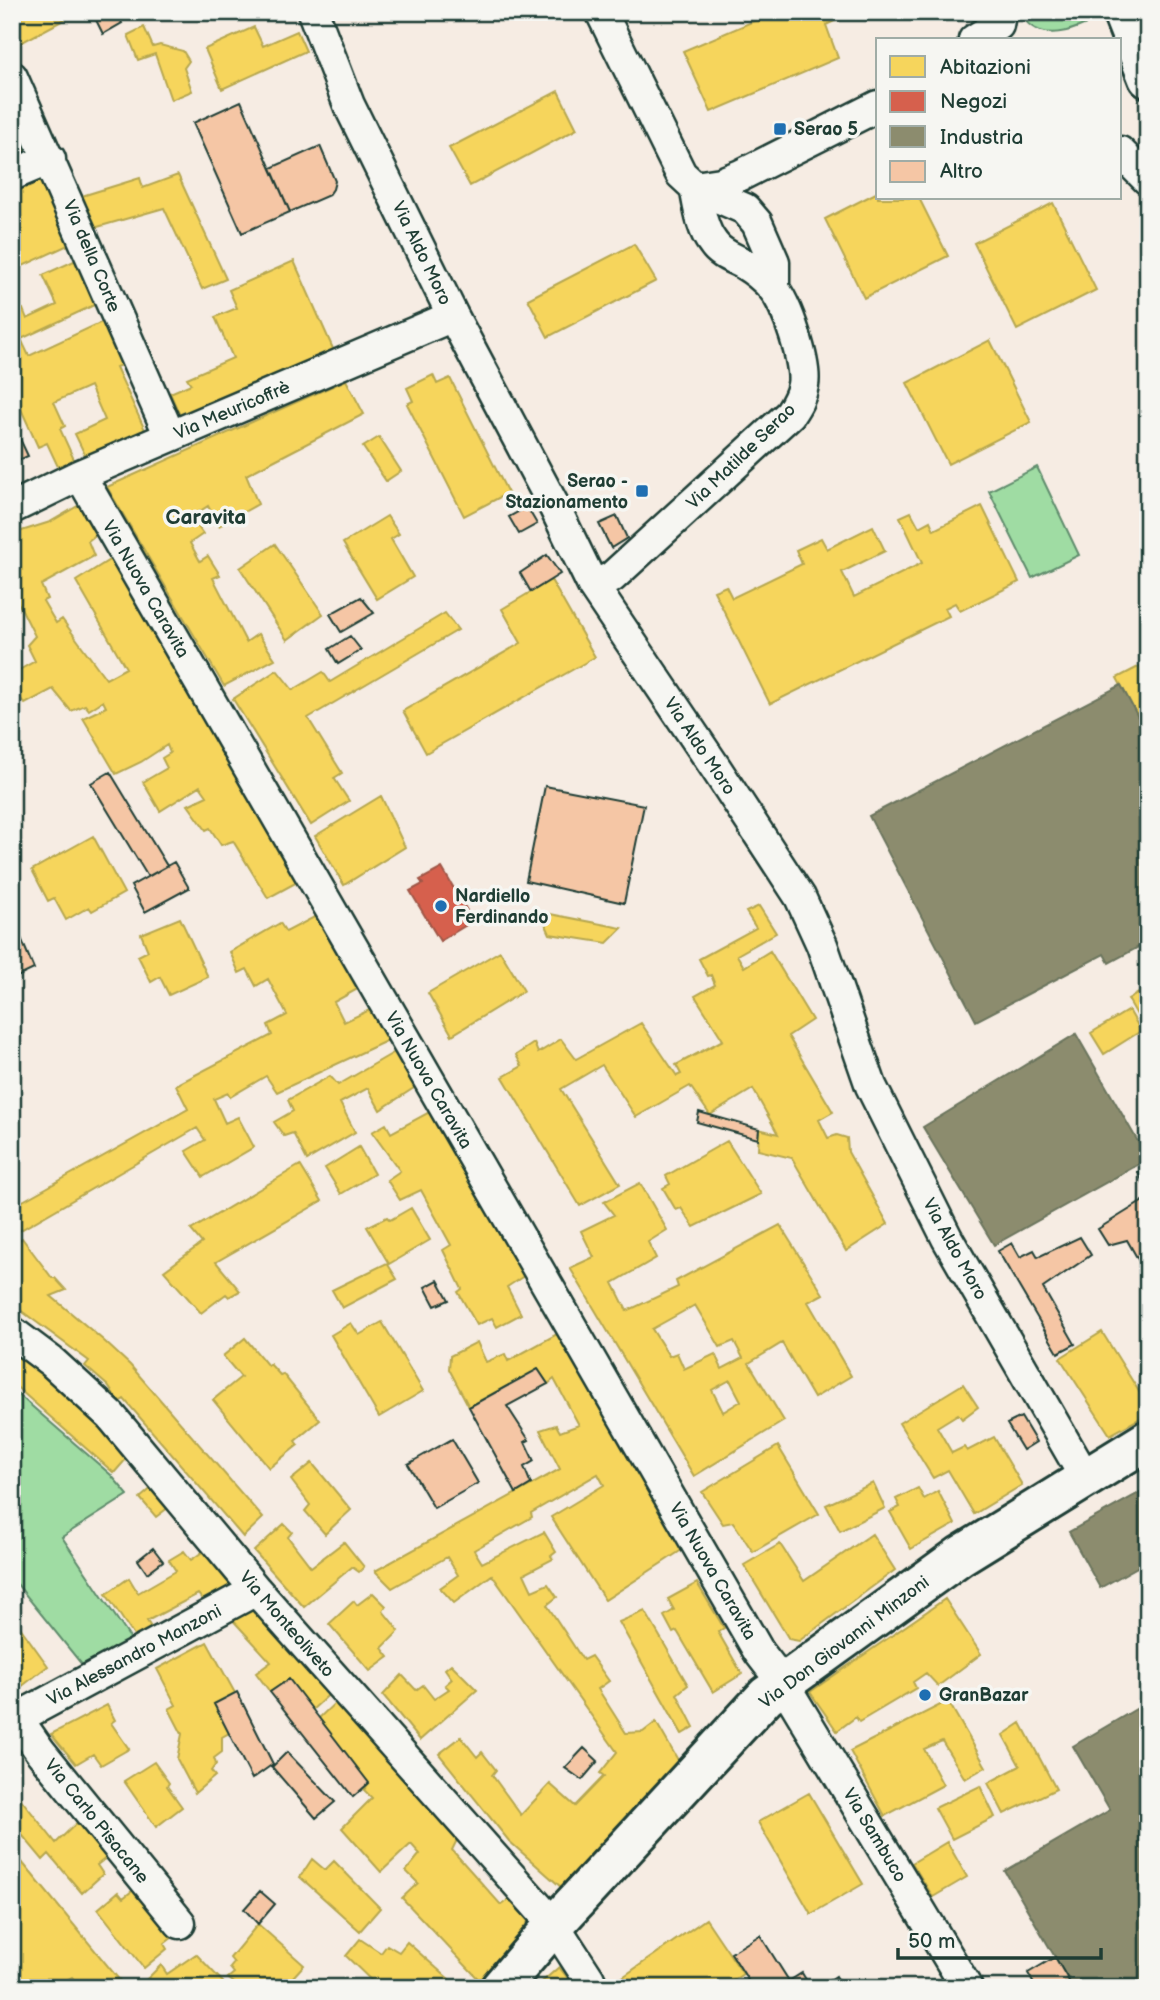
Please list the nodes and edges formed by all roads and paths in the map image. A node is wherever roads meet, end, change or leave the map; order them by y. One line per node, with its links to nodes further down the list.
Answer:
1 (313, 12): 15 (street, Via Aldo Moro)
2 (601, 12): 13 (street, Via Matilde Serao)
3 (1122, 12): 7 (main road)
4 (1004, 22): 5 (street)
5 (977, 38)
6 (12, 77): 10 (street, Via della Corte)
7 (1148, 78)
8 (876, 107): 13 (street)
9 (1122, 154): 12 (street)
10 (50, 159): 11 (street); 16 (street, Via della Corte)
11 (12, 175)
12 (1148, 180)
13 (695, 187): 14 (street, Via Matilde Serao); 14 (street, Via Matilde Serao)
14 (774, 289): 19 (street, Via Matilde Serao)
15 (453, 316): 16 (street, Via Meuricoffrè); 19 (street, Via Aldo Moro)
16 (170, 436): 17 (street, Via Meuricoffrè)
17 (80, 475): 18 (street, Via Meuricoffrè); 24 (street, Via Nuova Caravita)
18 (12, 508)
19 (593, 586): 22 (street, Via Aldo Moro)
20 (12, 1332): 23 (street, Via Monteoliveto)
21 (1148, 1440): 22 (main road, Via Don Giovanni Minzoni)
22 (1086, 1479): 24 (main road, Via Don Giovanni Minzoni)
23 (256, 1590): 25 (street, Via Alessandro Manzoni); 27 (street, Via Monteoliveto)
24 (783, 1683): 27 (main road, Via Don Giovanni Minzoni); 30 (street, Via Sambuco)
25 (14, 1720): 26 (street, Via Carlo Pisacane)
26 (180, 1923)
27 (554, 1925): 28 (main road, Via Don Giovanni Minzoni); 29 (street, Via Monteoliveto)
28 (500, 1988)
29 (593, 1988)
30 (967, 1988)

